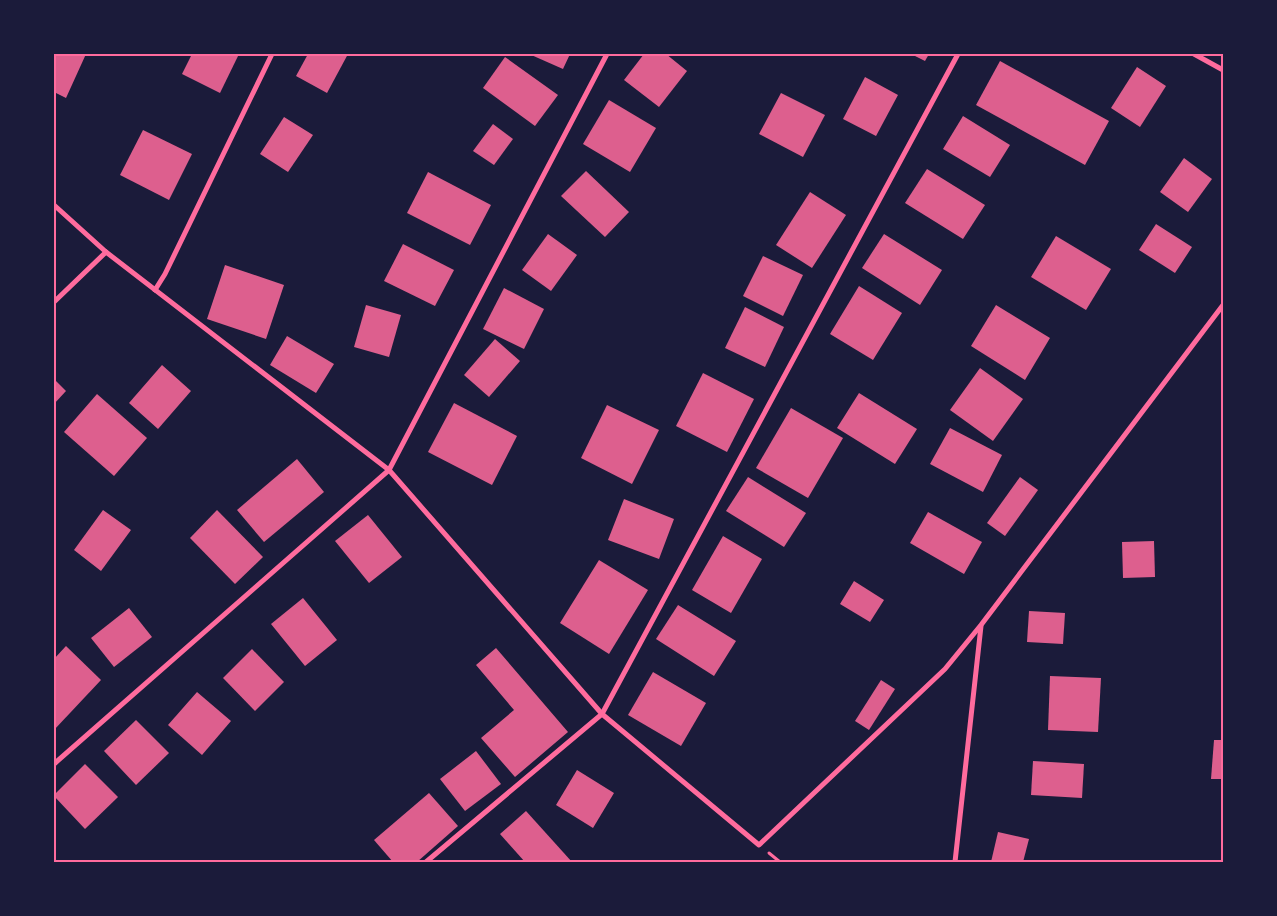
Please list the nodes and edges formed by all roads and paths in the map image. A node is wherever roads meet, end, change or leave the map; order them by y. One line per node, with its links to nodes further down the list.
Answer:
1 (272, 54): 8 (street)
2 (607, 54): 11 (street)
3 (958, 54): 13 (street)
4 (1194, 54): 5 (street)
5 (1223, 70)
6 (54, 205): 7 (street)
7 (106, 252): 8 (street); 9 (street)
8 (155, 290): 11 (street)
9 (54, 302)
10 (1223, 305): 12 (street)
11 (389, 470): 13 (street); 14 (street)
12 (981, 625): 13 (street); 16 (street)
13 (602, 714): 15 (street)
14 (54, 764)
15 (426, 862)
16 (955, 862)

